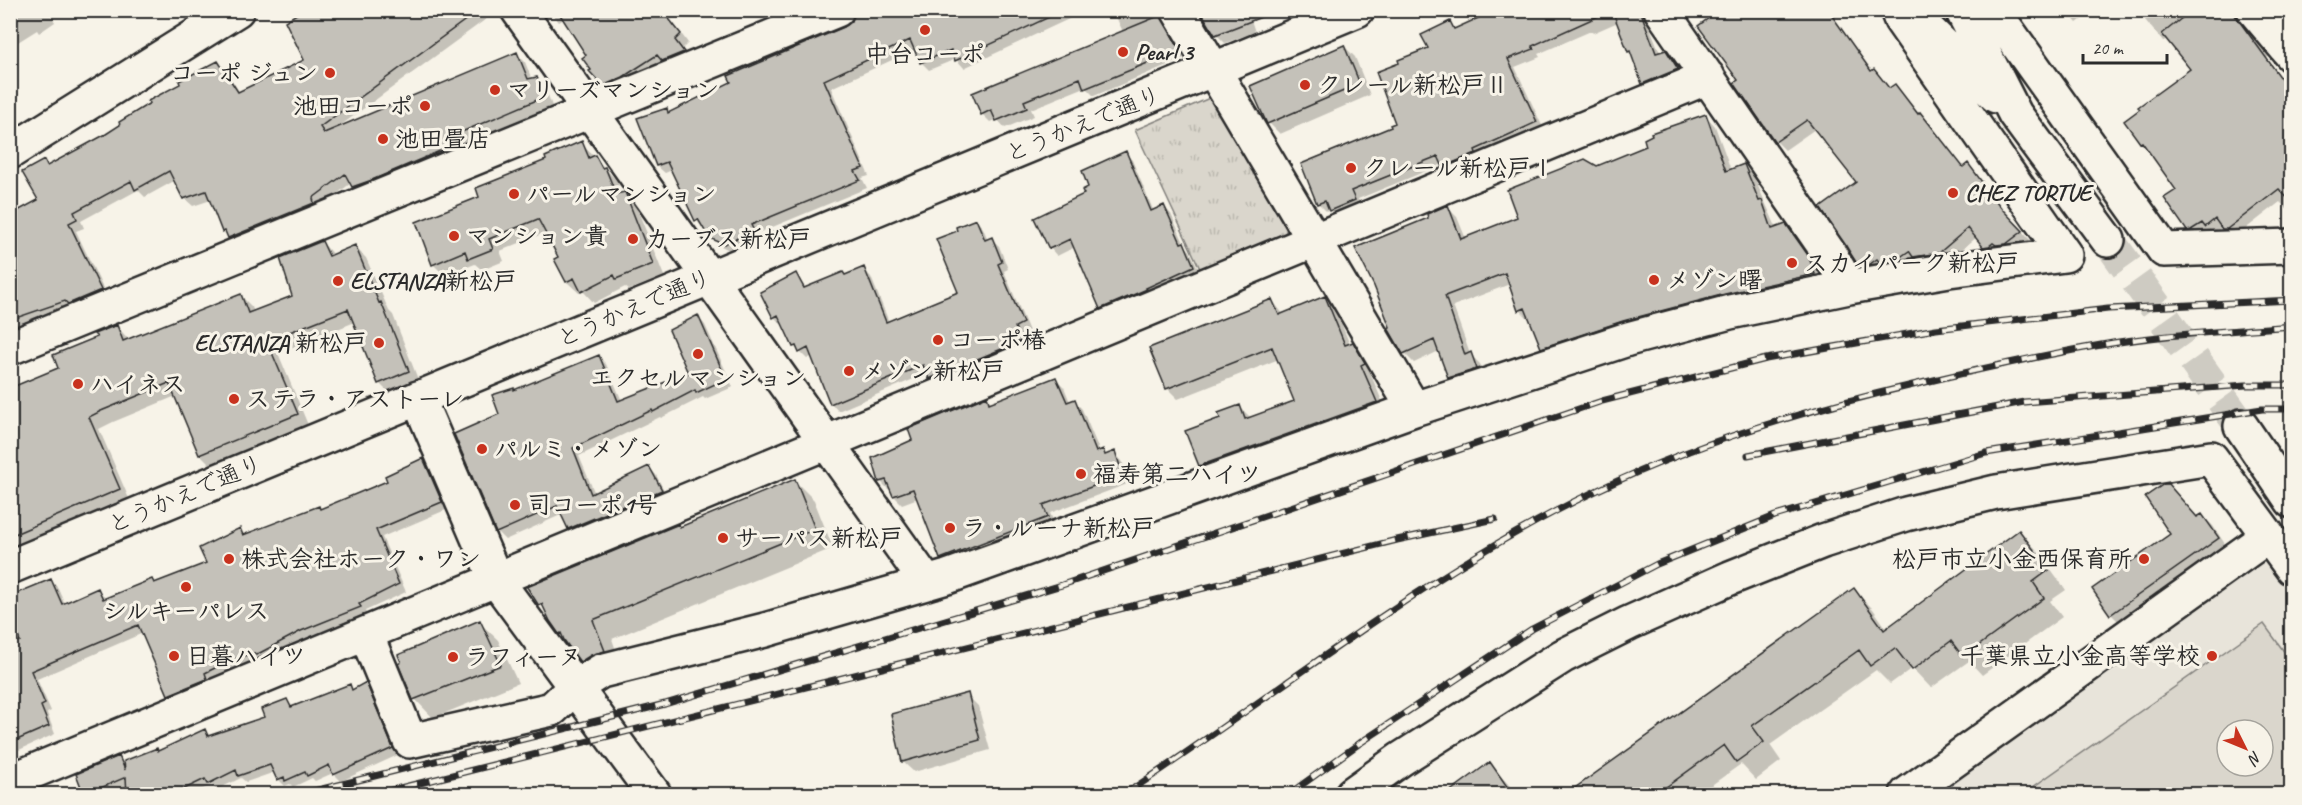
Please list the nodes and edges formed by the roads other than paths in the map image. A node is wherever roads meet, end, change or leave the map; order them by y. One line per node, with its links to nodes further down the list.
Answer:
1 (237, 10): 18 (street)
2 (518, 10): 16 (street)
3 (837, 10): 12 (street)
4 (1178, 10): 14 (street)
5 (1357, 10): 14 (street, とうかえで通り)
6 (1661, 10): 15 (street)
7 (1897, 10): 23 (street)
8 (1908, 10): 17 (street)
9 (1962, 10): 17 (street)
10 (1993, 10): 21 (street)
11 (2254, 10): 13 (street)
12 (770, 23): 16 (street)
13 (2292, 55)
14 (1213, 71): 19 (street); 22 (street, とうかえで通り)
15 (1708, 77): 19 (street); 23 (street)
16 (591, 110): 22 (street); 24 (street)
17 (2015, 114): 20 (street)
18 (10, 152)
19 (1314, 240): 26 (street); 28 (street)
20 (2108, 240)
21 (2292, 246)
22 (709, 277): 25 (street, とうかえで通り); 28 (street)
23 (1849, 287): 26 (street)
24 (10, 348)
25 (418, 398): 31 (street, とうかえで通り); 33 (street)
26 (1414, 409): 34 (street)
27 (2241, 426): 29 (street)
28 (827, 443): 33 (street); 34 (street)
29 (2292, 501)
30 (2268, 536): 32 (street); 39 (street); 40 (street)
31 (10, 567)
32 (2292, 568)
33 (496, 580): 35 (street); 36 (street)
34 (927, 583): 36 (street)
35 (366, 633): 36 (street); 37 (street)
36 (574, 688): 38 (street)
37 (10, 781)
38 (654, 795)
39 (1352, 795)
40 (1906, 795)

